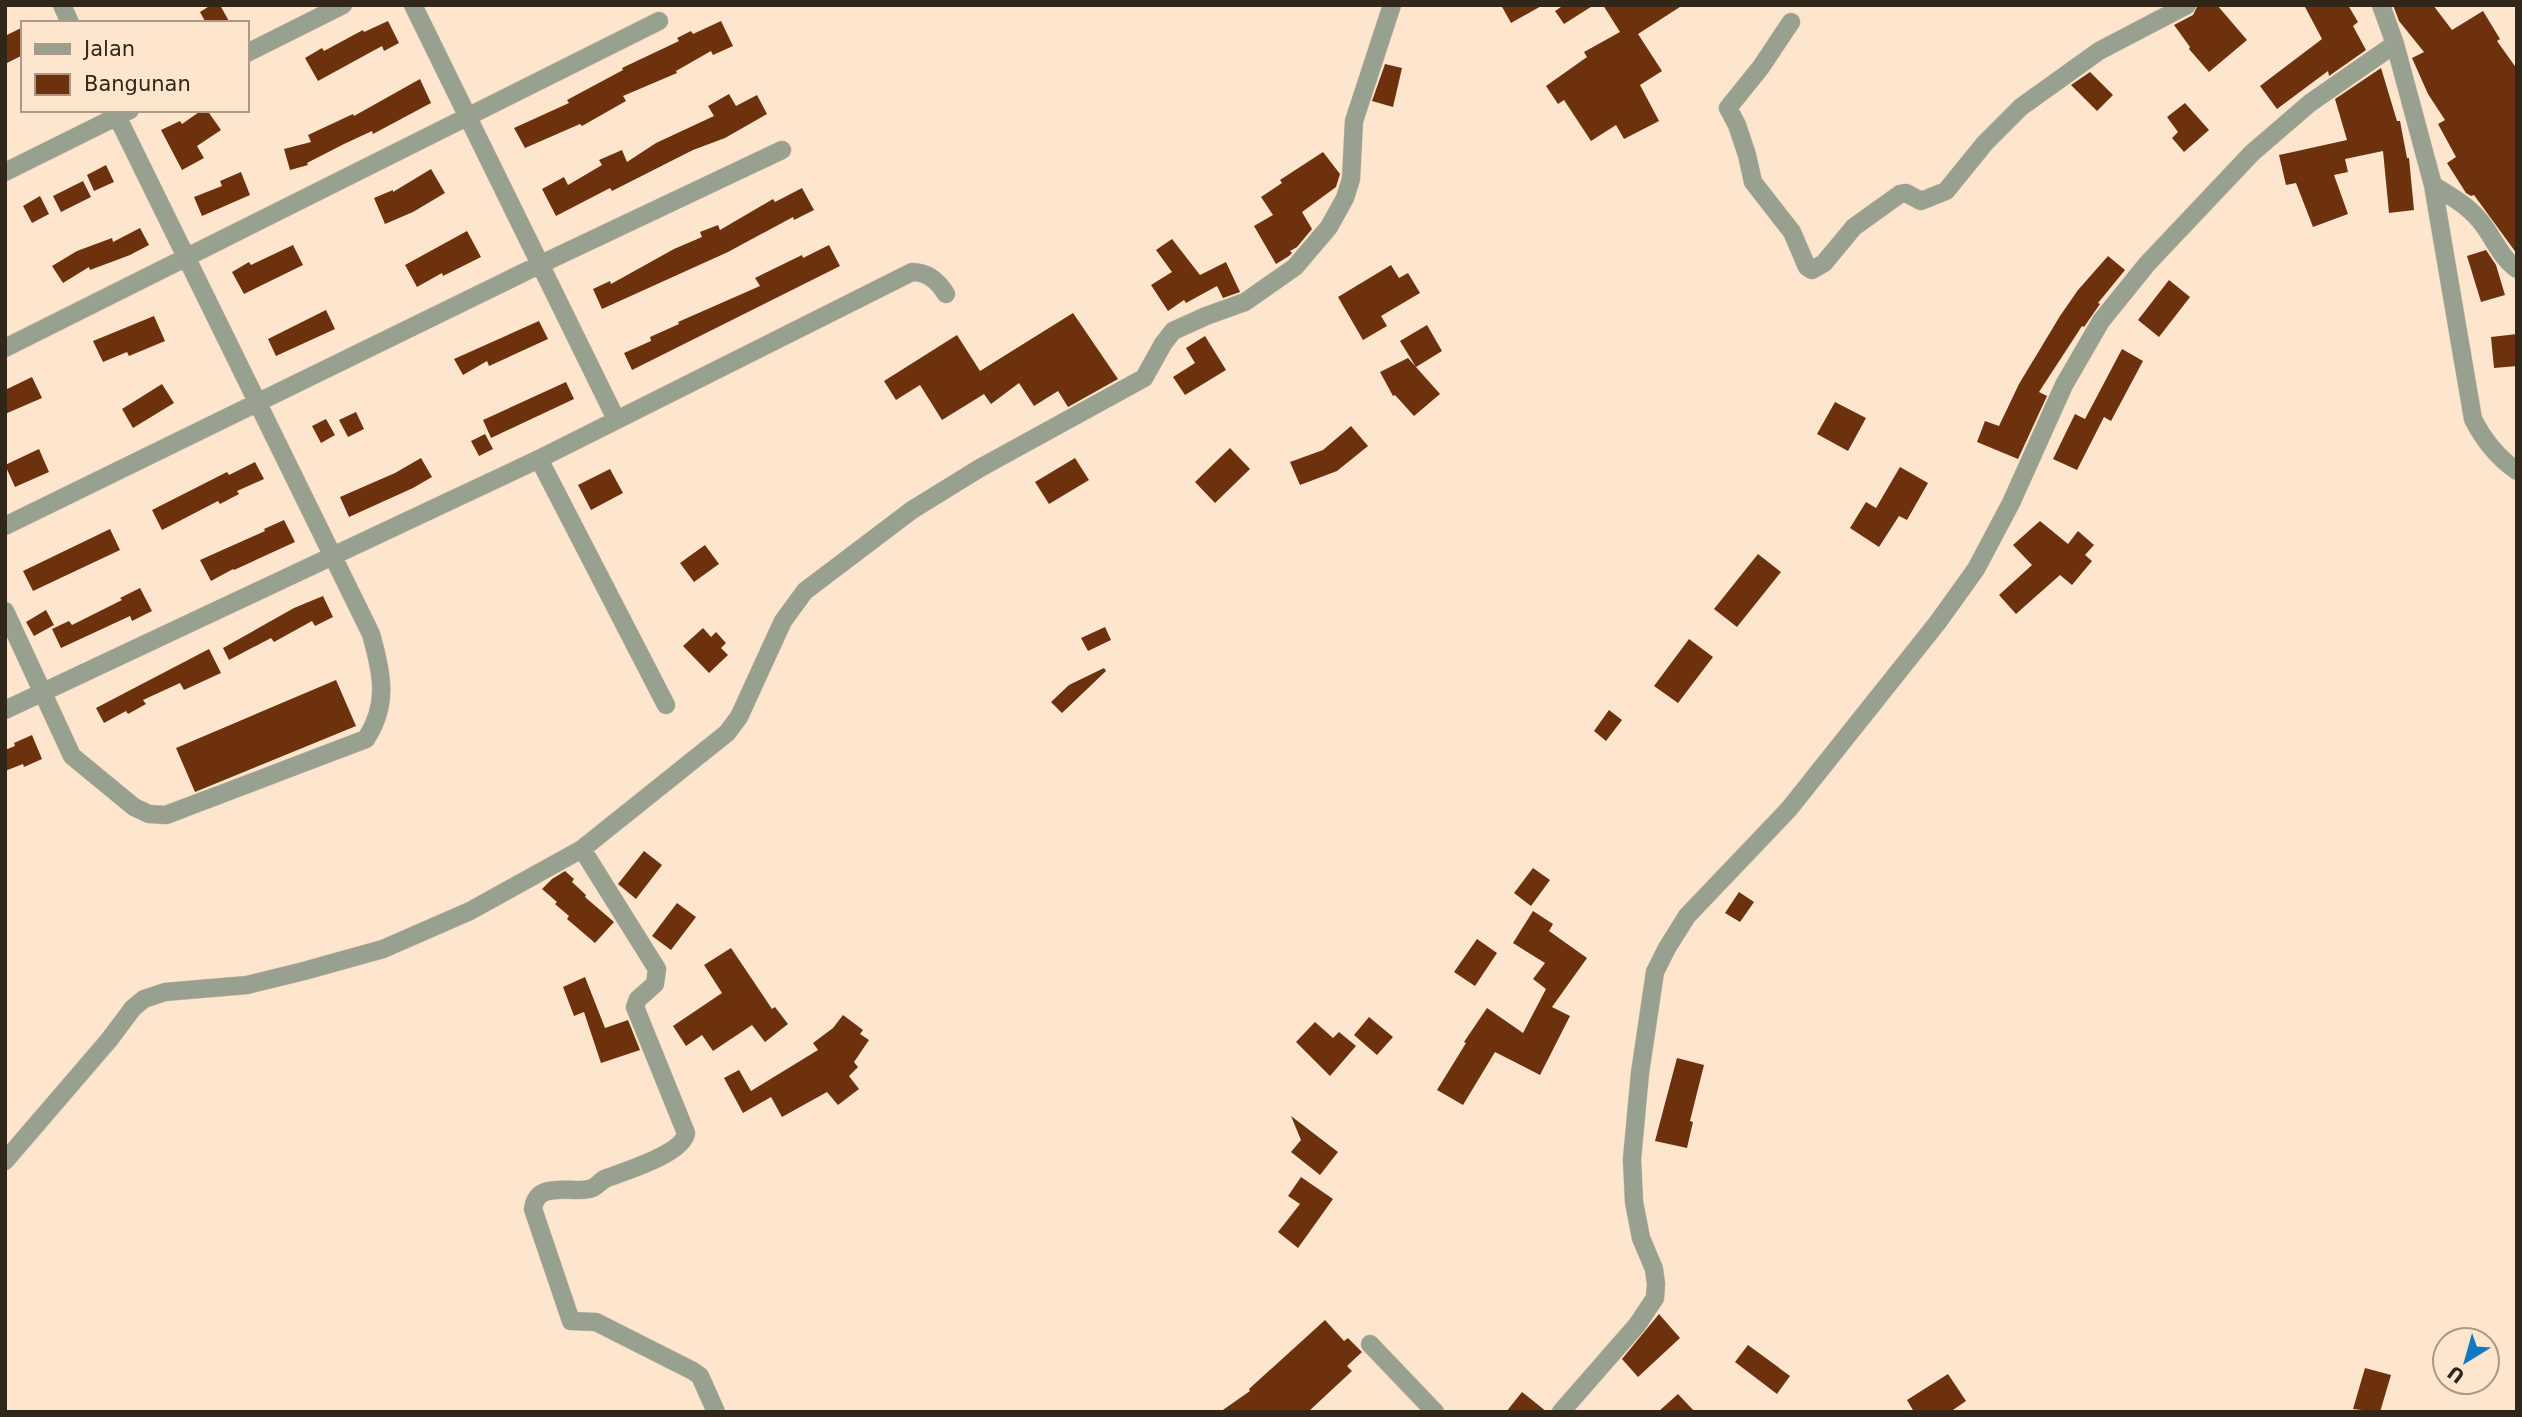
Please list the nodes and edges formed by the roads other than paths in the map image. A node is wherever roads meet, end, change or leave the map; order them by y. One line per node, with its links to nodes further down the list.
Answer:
1 (62, 5): 7 (street)
2 (343, 5): 11 (street)
3 (413, 5): 13 (street)
4 (1392, 5): 32 (street)
5 (2187, 5): 9 (street)
6 (2381, 5): 10 (street)
7 (70, 21)
8 (659, 21): 13 (street)
9 (1791, 22)
10 (2395, 44): 16 (street); 37 (street)
11 (248, 52)
12 (120, 112): 15 (street); 17 (street)
13 (469, 118): 17 (street); 18 (street)
14 (782, 150): 18 (street)
15 (5, 172)
16 (2433, 185): 19 (street); 25 (street)
17 (185, 259): 21 (street); 22 (street)
18 (541, 264): 22 (street); 23 (street)
19 (2517, 269)
20 (946, 294): 23 (street)
21 (5, 348)
22 (257, 403): 26 (street); 27 (street)
23 (617, 419): 24 (street)
24 (539, 459): 27 (street); 30 (street)
25 (2517, 471)
26 (5, 526)
27 (332, 555): 29 (street); 29 (street)
28 (5, 611): 29 (street)
29 (44, 691): 31 (street)
30 (666, 705)
31 (5, 710)
32 (582, 849): 33 (street); 35 (street)
33 (5, 1161)
34 (1370, 1344): 36 (street)
35 (716, 1412)
36 (1435, 1412)
37 (1560, 1412)

